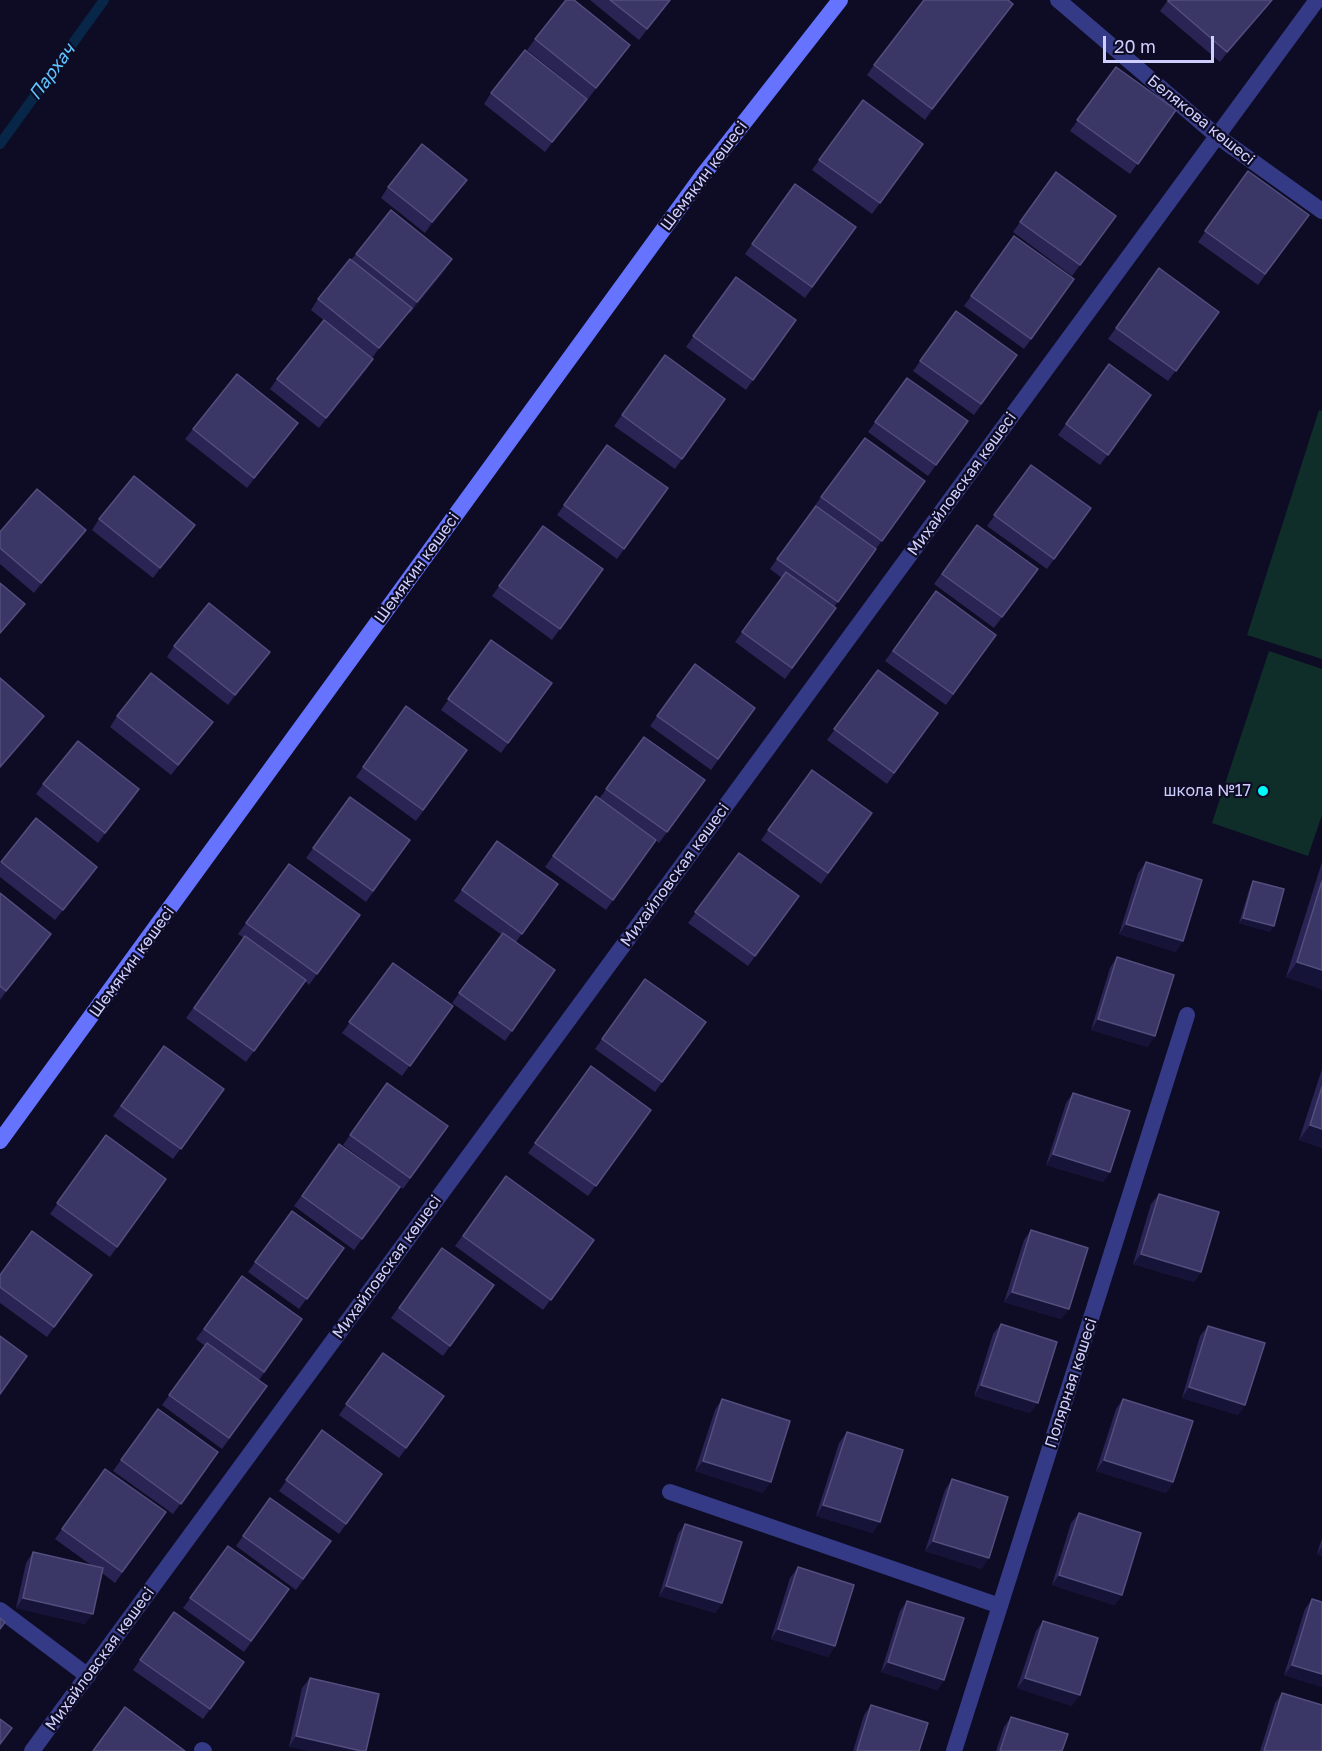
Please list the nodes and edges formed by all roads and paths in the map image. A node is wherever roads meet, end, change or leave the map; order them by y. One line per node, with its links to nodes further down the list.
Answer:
1 (840, 0): 7 (main road, Шемякин көшесі)
2 (1058, 0): 4 (street, Белякова көшесі)
3 (1317, 0): 4 (street, Михайловская көшесі)
4 (1217, 136): 5 (street, Белякова көшесі); 11 (street, Михайловская көшесі)
5 (1322, 211)
6 (1187, 1015): 9 (street, Полярная көшесі)
7 (0, 1141)
8 (670, 1492): 9 (street)
9 (1000, 1606): 13 (street, Полярная көшесі)
10 (0, 1610): 11 (street)
11 (88, 1676): 12 (street, Михайловская көшесі)
12 (32, 1751)
13 (954, 1751)

